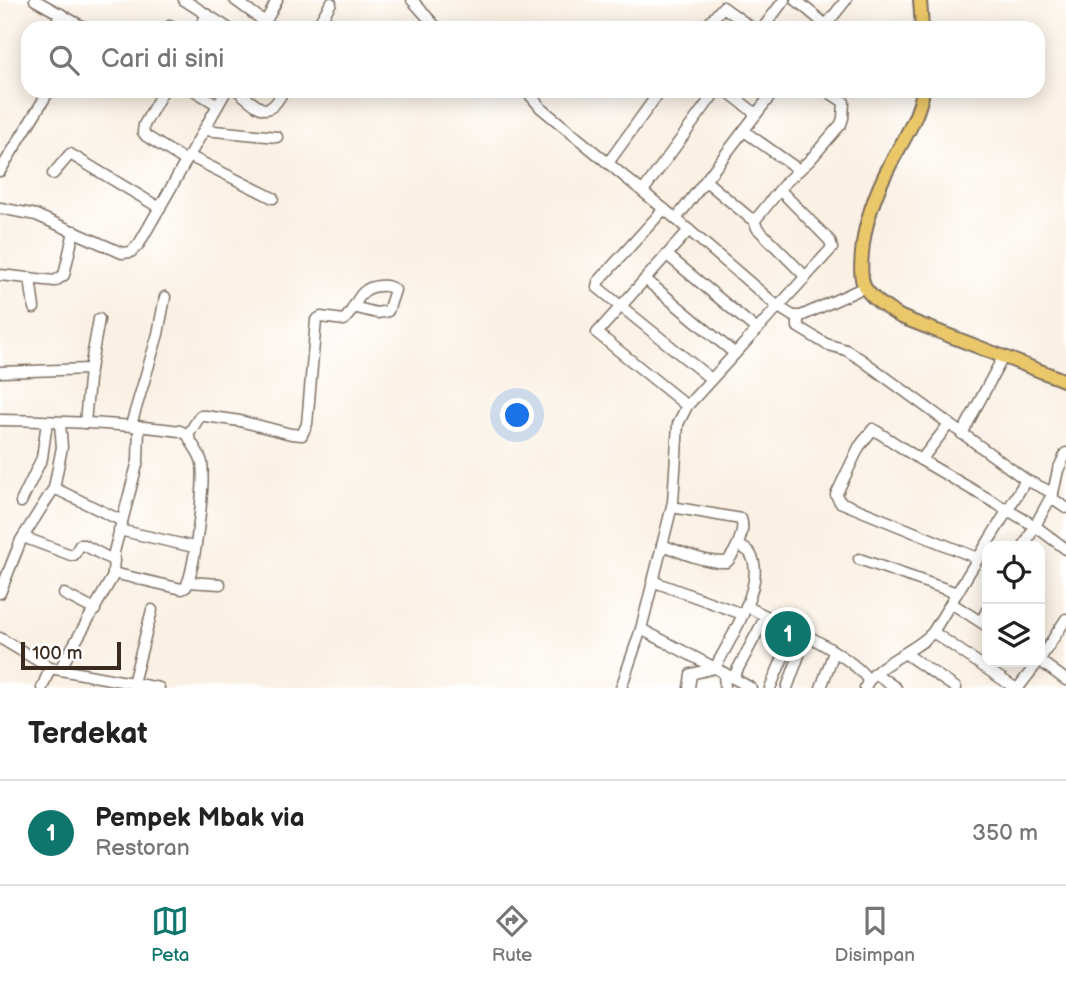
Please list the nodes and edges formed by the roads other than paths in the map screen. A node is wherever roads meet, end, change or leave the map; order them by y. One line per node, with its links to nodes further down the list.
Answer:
1 (35, 0): 11 (street)
2 (234, 0): 17 (street)
3 (277, 0): 18 (street)
4 (412, 0): 20 (street)
5 (784, 0): 23 (street)
6 (796, 0): 24 (street)
7 (846, 0): 25 (street)
8 (920, 0): 26 (main road)
9 (188, 1): 12 (street)
10 (331, 3): 19 (street)
11 (61, 14): 13 (street); 14 (street)
12 (207, 15): 15 (street); 16 (street)
13 (57, 21)
14 (73, 21)
15 (203, 21)
16 (217, 21)
17 (259, 21)
18 (266, 21)
19 (320, 21)
20 (431, 21)
21 (711, 21): 22 (street)
22 (742, 21)
23 (768, 21)
24 (819, 21)
25 (828, 21)
26 (922, 21)
27 (45, 98): 48 (street)
28 (159, 98): 45 (street)
29 (206, 98): 40 (street)
30 (222, 98): 40 (street)
31 (247, 98): 32 (street)
32 (278, 98)
33 (533, 98): 46 (street)
34 (655, 98): 46 (street)
35 (711, 98): 52 (street)
36 (736, 98): 41 (street)
37 (769, 98): 41 (street)
38 (838, 98): 47 (street)
39 (921, 98): 66 (main road)
40 (218, 105): 42 (street)
41 (756, 114): 43 (street)
42 (204, 130): 44 (street); 45 (street)
43 (744, 131): 47 (street); 50 (street)
44 (277, 137)
45 (188, 159): 53 (street); 55 (street)
46 (608, 163): 52 (street)
47 (799, 170): 51 (street)
48 (0, 171)
49 (53, 174): 55 (street)
50 (707, 181): 57 (street); 58 (street)
51 (780, 190): 58 (street); 63 (street)
52 (643, 191): 56 (street)
53 (273, 198)
54 (0, 208): 60 (street)
55 (160, 208): 60 (street)
56 (664, 209): 57 (street); 68 (street)
57 (676, 219): 59 (street)
58 (754, 220): 63 (street)
59 (689, 230): 61 (street); 69 (street)
60 (74, 231): 64 (street)
61 (667, 255): 65 (street); 74 (street)
62 (0, 275): 64 (street)
63 (806, 277): 69 (street)
64 (30, 278): 71 (street)
65 (645, 279): 68 (street); 75 (street)
66 (865, 287): 72 (street); 76 (main road)
67 (165, 296): 87 (street)
68 (621, 306): 79 (street); 81 (street)
69 (777, 306): 72 (street); 74 (street)
70 (353, 307): 89 (street)
71 (34, 309)
72 (798, 317): 86 (street)
73 (99, 319): 77 (street)
74 (756, 329): 75 (street)
75 (734, 353): 79 (street)
76 (1003, 356): 80 (main road); 88 (street)
77 (90, 369): 78 (street); 85 (street)
78 (0, 372)
79 (710, 379): 81 (street)
80 (1066, 381)
81 (687, 405): 97 (street)
82 (0, 420): 83 (street)
83 (47, 422): 84 (street); 96 (street)
84 (60, 423): 85 (street); 94 (street)
85 (85, 423): 87 (street)
86 (948, 424): 88 (street); 91 (street)
87 (135, 426): 89 (street); 100 (street)
88 (961, 434): 93 (street)
89 (188, 435): 106 (street)
90 (1066, 453): 95 (street)
91 (920, 460): 99 (street); 108 (street)
92 (1066, 469): 95 (street)
93 (1026, 480): 95 (street); 99 (street)
94 (54, 488): 100 (street); 102 (street)
95 (1053, 491): 98 (street); 101 (street)
96 (22, 502)
97 (672, 507): 104 (street); 105 (street)
98 (1066, 508)
99 (1007, 509): 101 (street); 108 (street)
100 (120, 526): 106 (street); 110 (street)
101 (1035, 526): 103 (street); 107 (street)
102 (23, 537): 110 (street); 115 (street)
103 (1027, 541)
104 (662, 545): 105 (street); 112 (street)
105 (738, 545): 120 (street)
106 (194, 547): 113 (street)
107 (1066, 549)
108 (977, 558): 117 (street)
109 (859, 559): 117 (street)
110 (114, 561): 111 (street)
111 (113, 573): 113 (street); 118 (street)
112 (652, 581): 120 (street); 124 (street)
113 (188, 582): 114 (street)
114 (220, 583)
115 (0, 593)
116 (64, 594): 118 (street)
117 (954, 598): 123 (street); 126 (street)
118 (95, 610): 135 (street)
119 (152, 610): 139 (street)
120 (744, 610): 121 (street); 136 (street)
121 (766, 616): 125 (street); 136 (street)
122 (1066, 619): 127 (street)
123 (982, 622)
124 (641, 629): 136 (street); 142 (street)
125 (795, 629): 128 (street); 146 (street)
126 (933, 632): 131 (street); 151 (street)
127 (1063, 632): 132 (street)
128 (806, 636): 130 (street); 147 (street)
129 (0, 638): 135 (street)
130 (834, 652): 137 (street); 148 (street)
131 (906, 654): 137 (street); 150 (street)
132 (1045, 654)
133 (1045, 665): 138 (street)
134 (1034, 667): 151 (street)
135 (55, 668): 139 (street); 140 (street)
136 (724, 673): 143 (street); 144 (street); 145 (street)
137 (870, 680): 149 (street)
138 (1066, 680)
139 (133, 683): 141 (street)
140 (42, 688)
141 (159, 688)
142 (621, 688)
143 (689, 688)
144 (725, 688)
145 (751, 688)
146 (770, 688)
147 (787, 688)
148 (821, 688)
149 (896, 688)
150 (956, 688)
151 (1017, 688)

